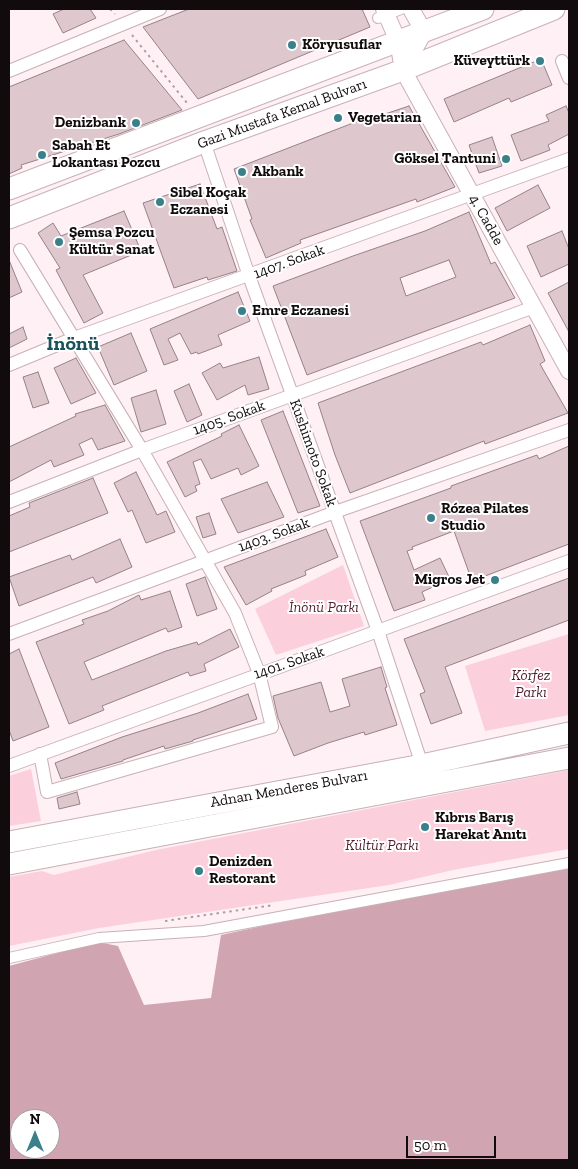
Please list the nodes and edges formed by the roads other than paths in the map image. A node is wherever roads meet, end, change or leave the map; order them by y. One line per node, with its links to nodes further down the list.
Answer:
1 (160, 9): 10 (street)
2 (411, 9): 6 (street)
3 (483, 9): 6 (main road, Gazi Mustafa Kemal Bulvarı)
4 (554, 9): 9 (main road, Gazi Mustafa Kemal Bulvarı)
5 (388, 12): 7 (street, 4. Cadde)
6 (424, 32): 7 (main road, Gazi Mustafa Kemal Bulvarı); 9 (street)
7 (398, 41): 9 (street, 4. Cadde); 14 (main road, Gazi Mustafa Kemal Bulvarı)
8 (562, 61): 11 (street)
9 (404, 70): 12 (main road, Gazi Mustafa Kemal Bulvarı); 15 (street, 4. Cadde)
10 (9, 71)
11 (569, 78)
12 (204, 142): 16 (main road, Gazi Mustafa Kemal Bulvarı); 18 (street, Kushimoto Sokak)
13 (569, 159): 15 (street, 1407. Sokak)
14 (9, 189)
15 (472, 195): 18 (street, 1407. Sokak); 19 (street, 4. Cadde)
16 (9, 218)
17 (20, 250): 20 (street)
18 (249, 276): 20 (street, 1407. Sokak); 23 (street, Kushimoto Sokak)
19 (534, 307): 22 (street, 4. Cadde); 23 (street, 1405. Sokak)
20 (74, 338): 21 (street, 1407. Sokak); 25 (street)
21 (9, 365)
22 (569, 371)
23 (293, 394): 25 (street, 1405. Sokak); 27 (street, Kushimoto Sokak)
24 (569, 430): 27 (street, 1403. Sokak)
25 (142, 450): 26 (street, 1405. Sokak); 28 (street)
26 (9, 502)
27 (335, 512): 28 (street, 1403. Sokak); 30 (street, Kushimoto Sokak)
28 (204, 560): 31 (street, 1403. Sokak); 32 (street)
29 (569, 561): 30 (street, 1401. Sokak)
30 (378, 631): 32 (street, 1401. Sokak); 36 (street, Kushimoto Sokak)
31 (9, 634)
32 (260, 673): 34 (street, 1401. Sokak); 34 (street)
33 (569, 734): 36 (main road, Adnan Menderes Bulvarı)
34 (40, 754): 37 (street, 1401. Sokak)
35 (569, 758): 40 (main road, Adnan Menderes Bulvarı)
36 (422, 765): 38 (main road, Adnan Menderes Bulvarı)
37 (9, 766)
38 (9, 842)
39 (569, 862): 41 (street)
40 (9, 864)
41 (9, 958)

